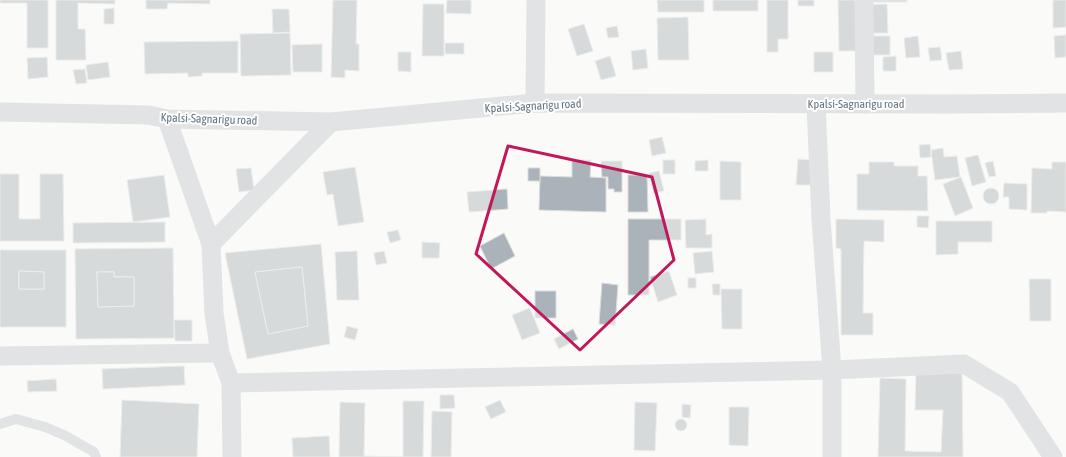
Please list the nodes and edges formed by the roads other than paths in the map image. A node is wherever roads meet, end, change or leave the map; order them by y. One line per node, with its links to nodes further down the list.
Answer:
1 (536, 0): 3 (street)
2 (864, 0): 6 (street)
3 (534, 103): 5 (street, Kpalsi-Sagnarigu road); 9 (street, Kpalsi-Sagnarigu road)
4 (1066, 103): 6 (street, Kpalsi-Sagnarigu road)
5 (816, 104): 6 (street, Kpalsi-Sagnarigu road); 13 (street)
6 (866, 104)
7 (0, 112): 8 (street, Kpalsi-Sagnarigu road)
8 (167, 118): 9 (street, Kpalsi-Sagnarigu road); 10 (street)
9 (331, 122): 10 (street)
10 (211, 244): 11 (street)
11 (220, 353): 12 (street); 14 (street)
12 (0, 356)
13 (832, 370): 14 (street); 18 (street); 19 (street)
14 (230, 383): 17 (street)
15 (0, 424): 16 (lane)
16 (96, 457)
17 (232, 457)
18 (832, 457)
19 (1053, 457)

